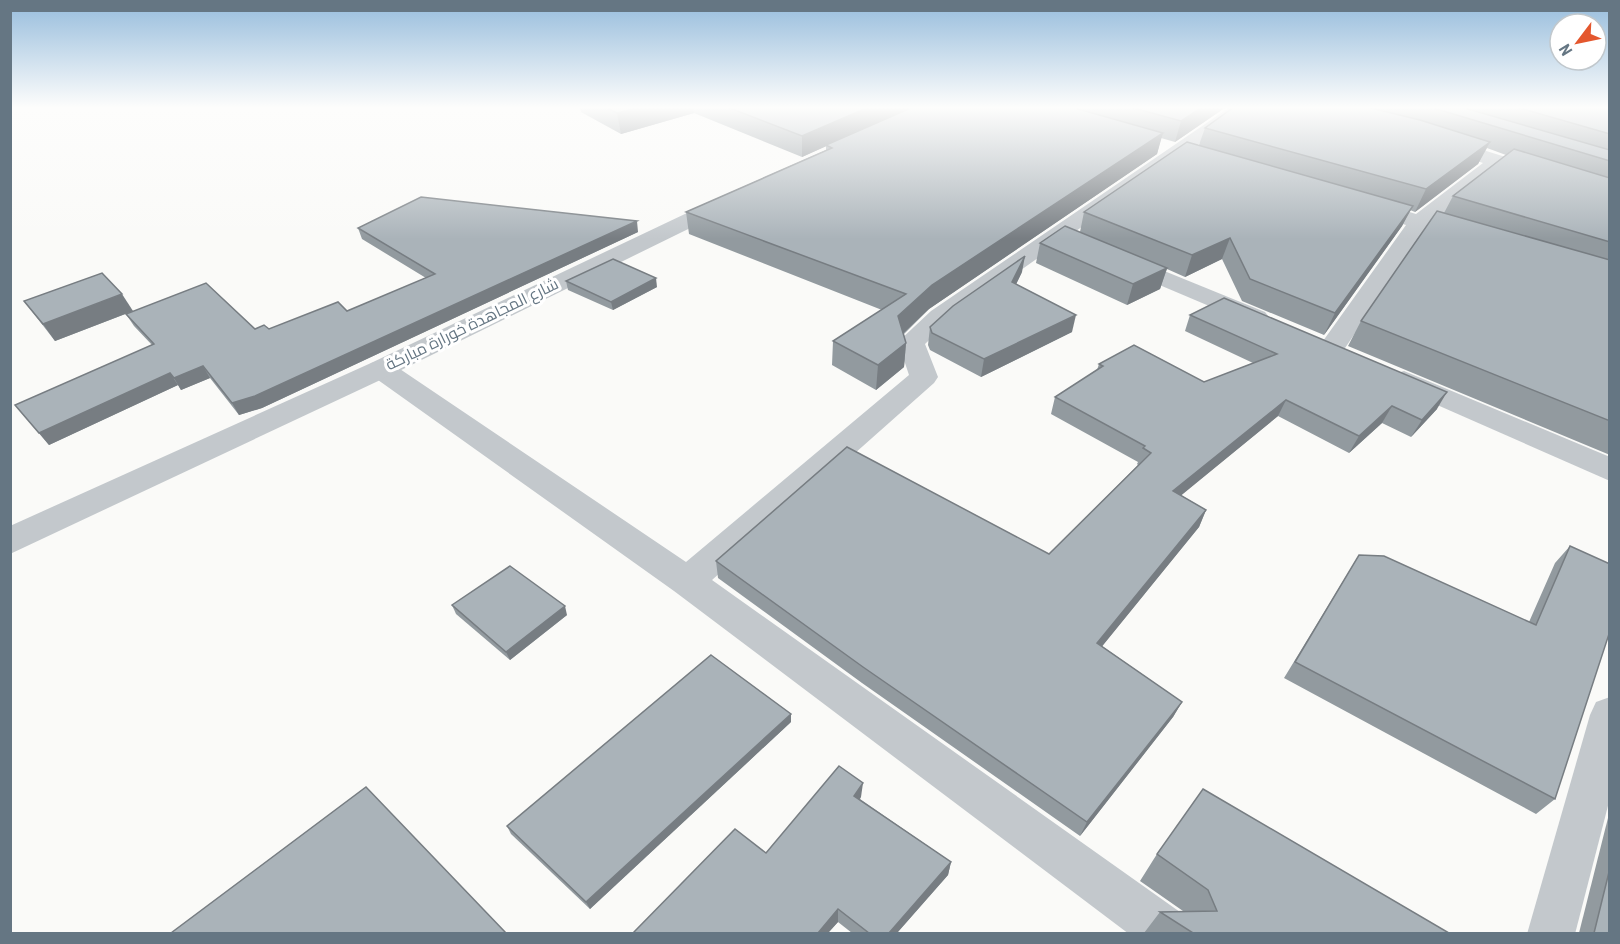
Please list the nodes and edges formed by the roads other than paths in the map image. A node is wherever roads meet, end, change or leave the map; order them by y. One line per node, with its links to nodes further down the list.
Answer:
1 (1177, 151): 10 (street)
2 (1466, 151): 3 (street)
3 (1498, 161): 5 (street); 9 (street)
4 (1569, 165): 5 (street)
5 (1552, 179): 7 (street)
6 (747, 191): 14 (street, شارع المجاهدة خورارة مباركة)
7 (1610, 197)
8 (1342, 199): 9 (street)
9 (1419, 222): 11 (street); 13 (street)
10 (1058, 234): 12 (street); 18 (street)
11 (1486, 243)
12 (1276, 325)
13 (1330, 348)
14 (381, 369): 17 (street, شارع المجاهدة خورارة مباركة); 18 (street)
15 (1384, 372): 16 (street)
16 (1610, 470)
17 (10, 541)
18 (687, 581): 20 (street)
19 (1610, 715): 21 (street)
20 (1170, 933)
21 (1551, 933)

